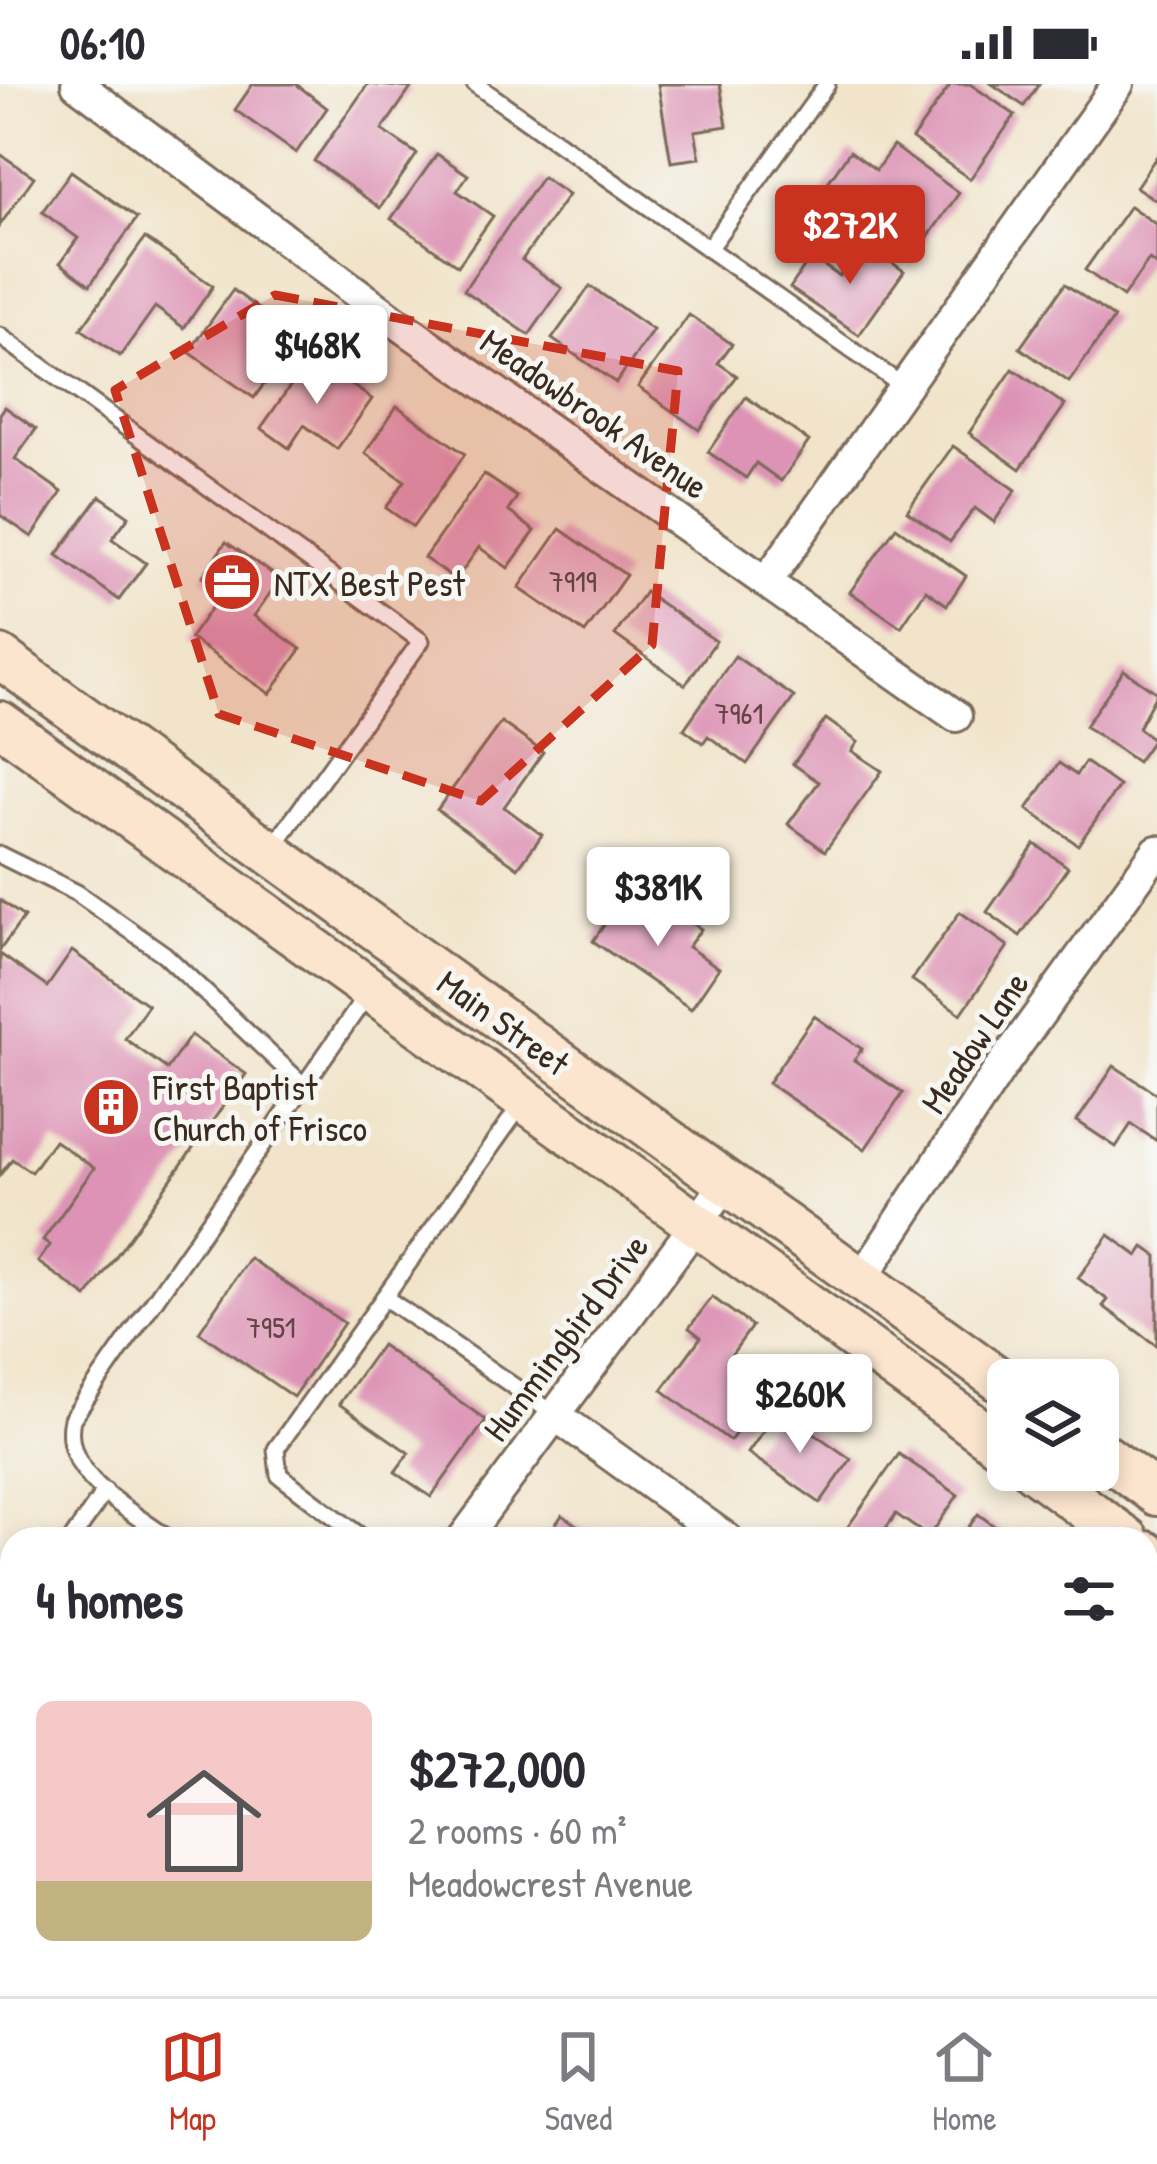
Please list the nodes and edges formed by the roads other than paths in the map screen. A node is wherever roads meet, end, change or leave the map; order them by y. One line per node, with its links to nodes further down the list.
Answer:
1 (77, 84): 8 (street, Meadowbrook Avenue)
2 (475, 84): 5 (lane)
3 (826, 84): 5 (lane)
4 (1118, 84): 7 (street)
5 (708, 249): 7 (lane)
6 (0, 336): 13 (lane)
7 (904, 387): 8 (street)
8 (767, 581): 10 (street, Meadowbrook Avenue)
9 (0, 657): 13 (main road, Main Street)
10 (956, 716)
11 (0, 724): 15 (main road, Main Street)
12 (1157, 851): 22 (street, Meadow Lane)
13 (269, 853): 15 (main road); 16 (main road, Main Street)
14 (0, 855): 18 (lane)
15 (239, 897): 17 (main road, Main Street)
16 (400, 948): 17 (main road); 20 (main road, Main Street)
17 (369, 992): 18 (lane); 19 (main road, Main Street)
18 (304, 1086): 28 (lane)
19 (524, 1101): 21 (main road, Main Street); 23 (lane)
20 (728, 1181): 21 (street, Hummingbird Drive); 22 (main road, Main Street)
21 (699, 1223): 25 (street, Hummingbird Drive); 26 (main road, Main Street)
22 (861, 1280): 24 (main road, Main Street)
23 (384, 1297): 25 (lane); 33 (lane)
24 (987, 1371)
25 (554, 1414): 34 (street, Hummingbird Drive); 35 (street)
26 (987, 1436)
27 (1119, 1466): 30 (main road)
28 (105, 1491): 31 (lane); 32 (lane)
29 (1061, 1491): 36 (main road)
30 (1157, 1493)
31 (80, 1527)
32 (153, 1527)
33 (348, 1527)
34 (472, 1527)
35 (710, 1527)
36 (1110, 1527)

